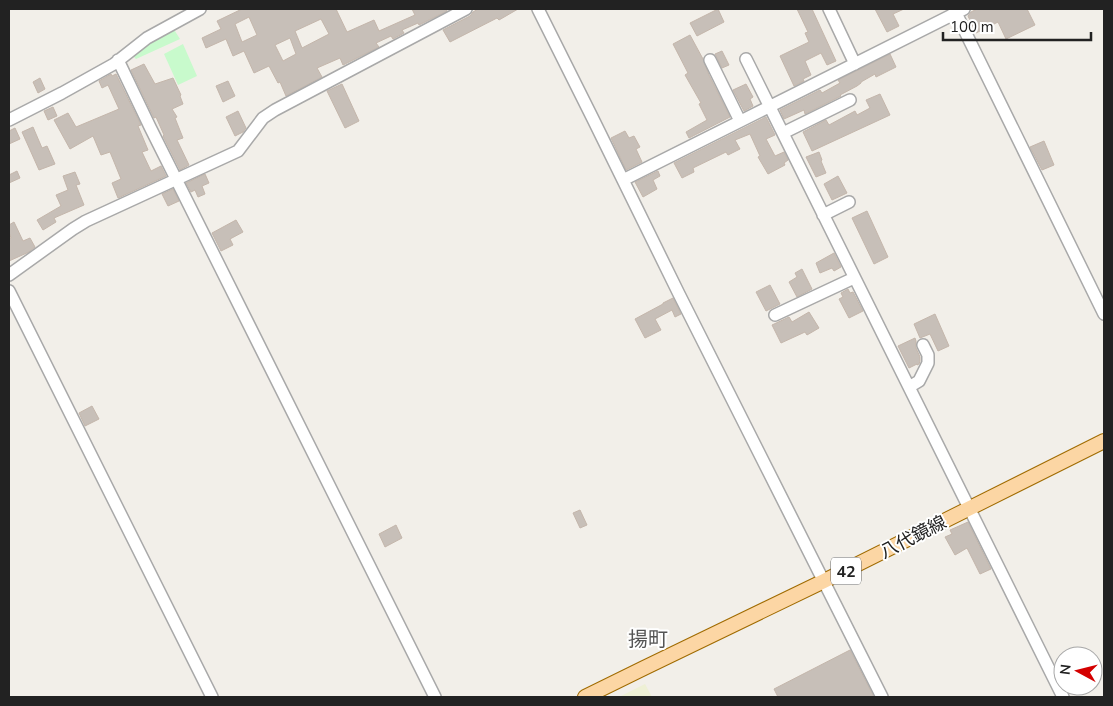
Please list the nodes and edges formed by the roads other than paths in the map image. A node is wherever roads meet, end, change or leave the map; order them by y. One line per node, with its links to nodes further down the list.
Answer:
1 (200, 9): 7 (street)
2 (466, 9): 15 (street)
3 (538, 9): 16 (street)
4 (829, 9): 9 (street)
5 (958, 10): 9 (street); 22 (street)
6 (746, 59): 11 (street)
7 (118, 60): 12 (street); 15 (street)
8 (710, 60): 13 (street)
9 (855, 64): 11 (street)
10 (850, 100): 14 (street)
11 (769, 107): 13 (street); 14 (street)
12 (9, 120)
13 (740, 121): 16 (street)
14 (783, 133): 18 (street)
15 (177, 180): 19 (street); 30 (street)
16 (623, 180): 28 (street)
17 (849, 202): 18 (street)
18 (823, 215): 20 (street)
19 (9, 275)
20 (854, 278): 23 (street); 25 (street)
21 (9, 291): 29 (street)
22 (1104, 314)
23 (774, 315)
24 (924, 345): 25 (street)
25 (909, 387): 27 (street)
26 (1104, 441): 27 (main road, 八代鏡線 / 42)
27 (969, 509): 28 (main road, 八代鏡線 / 42); 33 (street)
28 (824, 582): 31 (main road, 八代鏡線 / 42); 32 (street)
29 (212, 697)
30 (435, 697)
31 (585, 697)
32 (882, 697)
33 (1063, 697)

